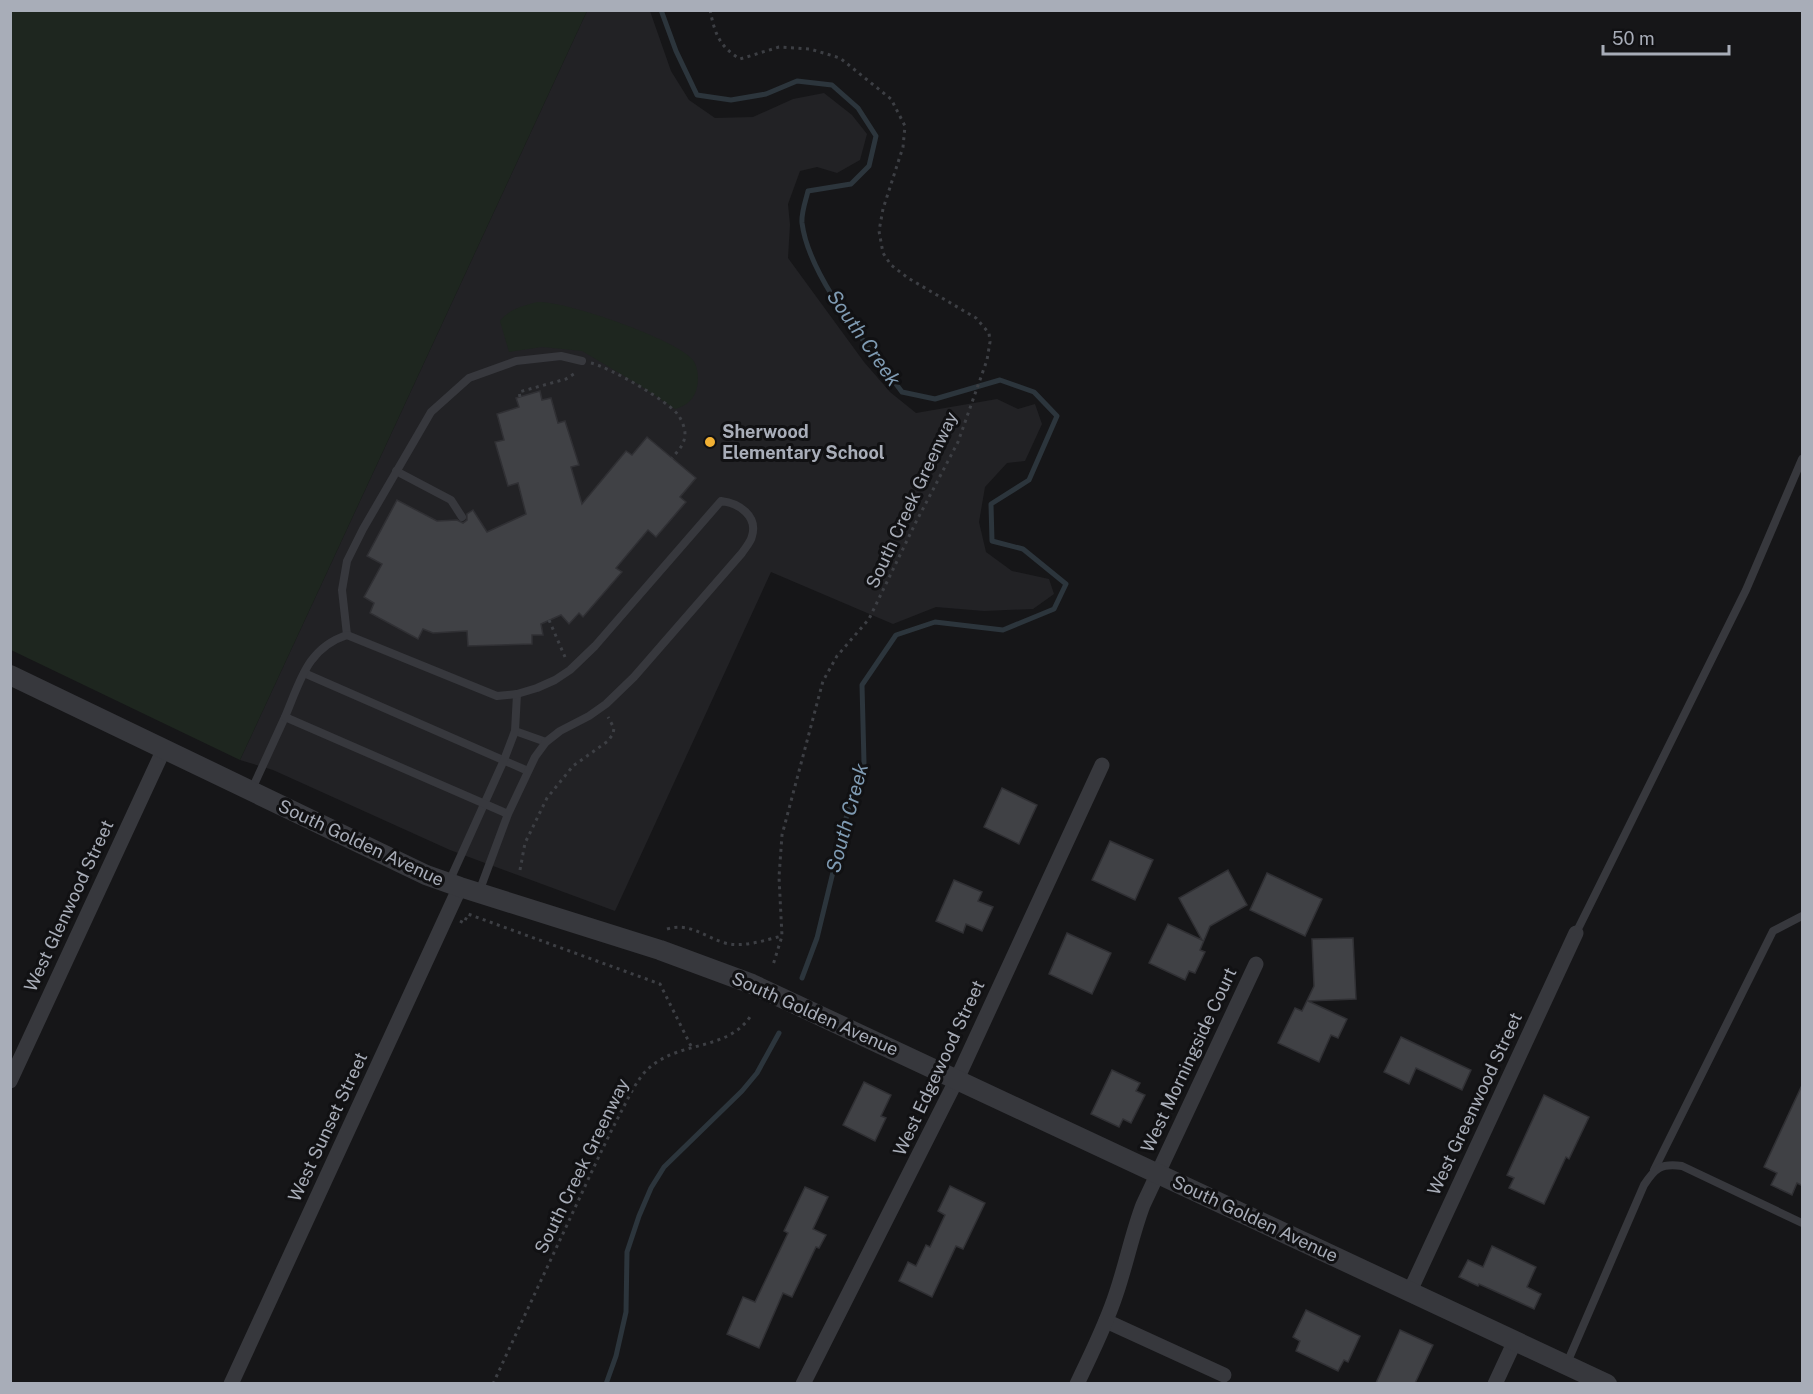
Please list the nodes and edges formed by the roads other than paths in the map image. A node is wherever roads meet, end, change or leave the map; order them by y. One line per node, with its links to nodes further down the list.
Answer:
1 (582, 361): 3 (lane)
2 (1803, 459): 22 (lane)
3 (396, 471): 4 (lane); 5 (lane)
4 (462, 518)
5 (347, 635): 6 (lane); 8 (lane)
6 (304, 673): 9 (lane); 13 (lane)
7 (10, 675): 12 (street, South Golden Avenue)
8 (517, 694): 10 (lane); 11 (lane)
9 (285, 717): 16 (lane); 17 (lane)
10 (515, 731): 11 (lane); 13 (lane)
11 (546, 742): 15 (lane)
12 (164, 748): 16 (street, South Golden Avenue); 25 (street, West Glenwood Street)
13 (504, 760): 15 (lane); 17 (lane)
14 (1102, 765): 24 (street, West Edgewood Street)
15 (528, 771): 18 (lane)
16 (251, 791): 19 (street, South Golden Avenue)
17 (484, 804): 18 (lane); 19 (lane)
18 (508, 814): 20 (lane)
19 (454, 885): 20 (street, South Golden Avenue); 34 (street, West Sunset Street)
20 (479, 894): 24 (street, South Golden Avenue)
21 (1803, 916): 26 (lane)
22 (1576, 933): 29 (street, West Greenwood Street)
23 (1256, 964): 27 (street, West Morningside Court)
24 (957, 1079): 27 (street, South Golden Avenue); 35 (street, West Edgewood Street)
25 (10, 1081)
26 (1654, 1170): 28 (lane); 32 (lane)
27 (1157, 1174): 29 (street, South Golden Avenue); 30 (street, West Morningside Court)
28 (1803, 1224)
29 (1410, 1291): 31 (street, South Golden Avenue)
30 (1106, 1321): 33 (street); 36 (street, West Morningside Court)
31 (1515, 1341): 32 (street, South Golden Avenue); 37 (street)
32 (1567, 1365): 38 (street, South Golden Avenue)
33 (1224, 1375)
34 (231, 1383)
35 (803, 1383)
36 (1077, 1383)
37 (1495, 1383)
38 (1607, 1383)

